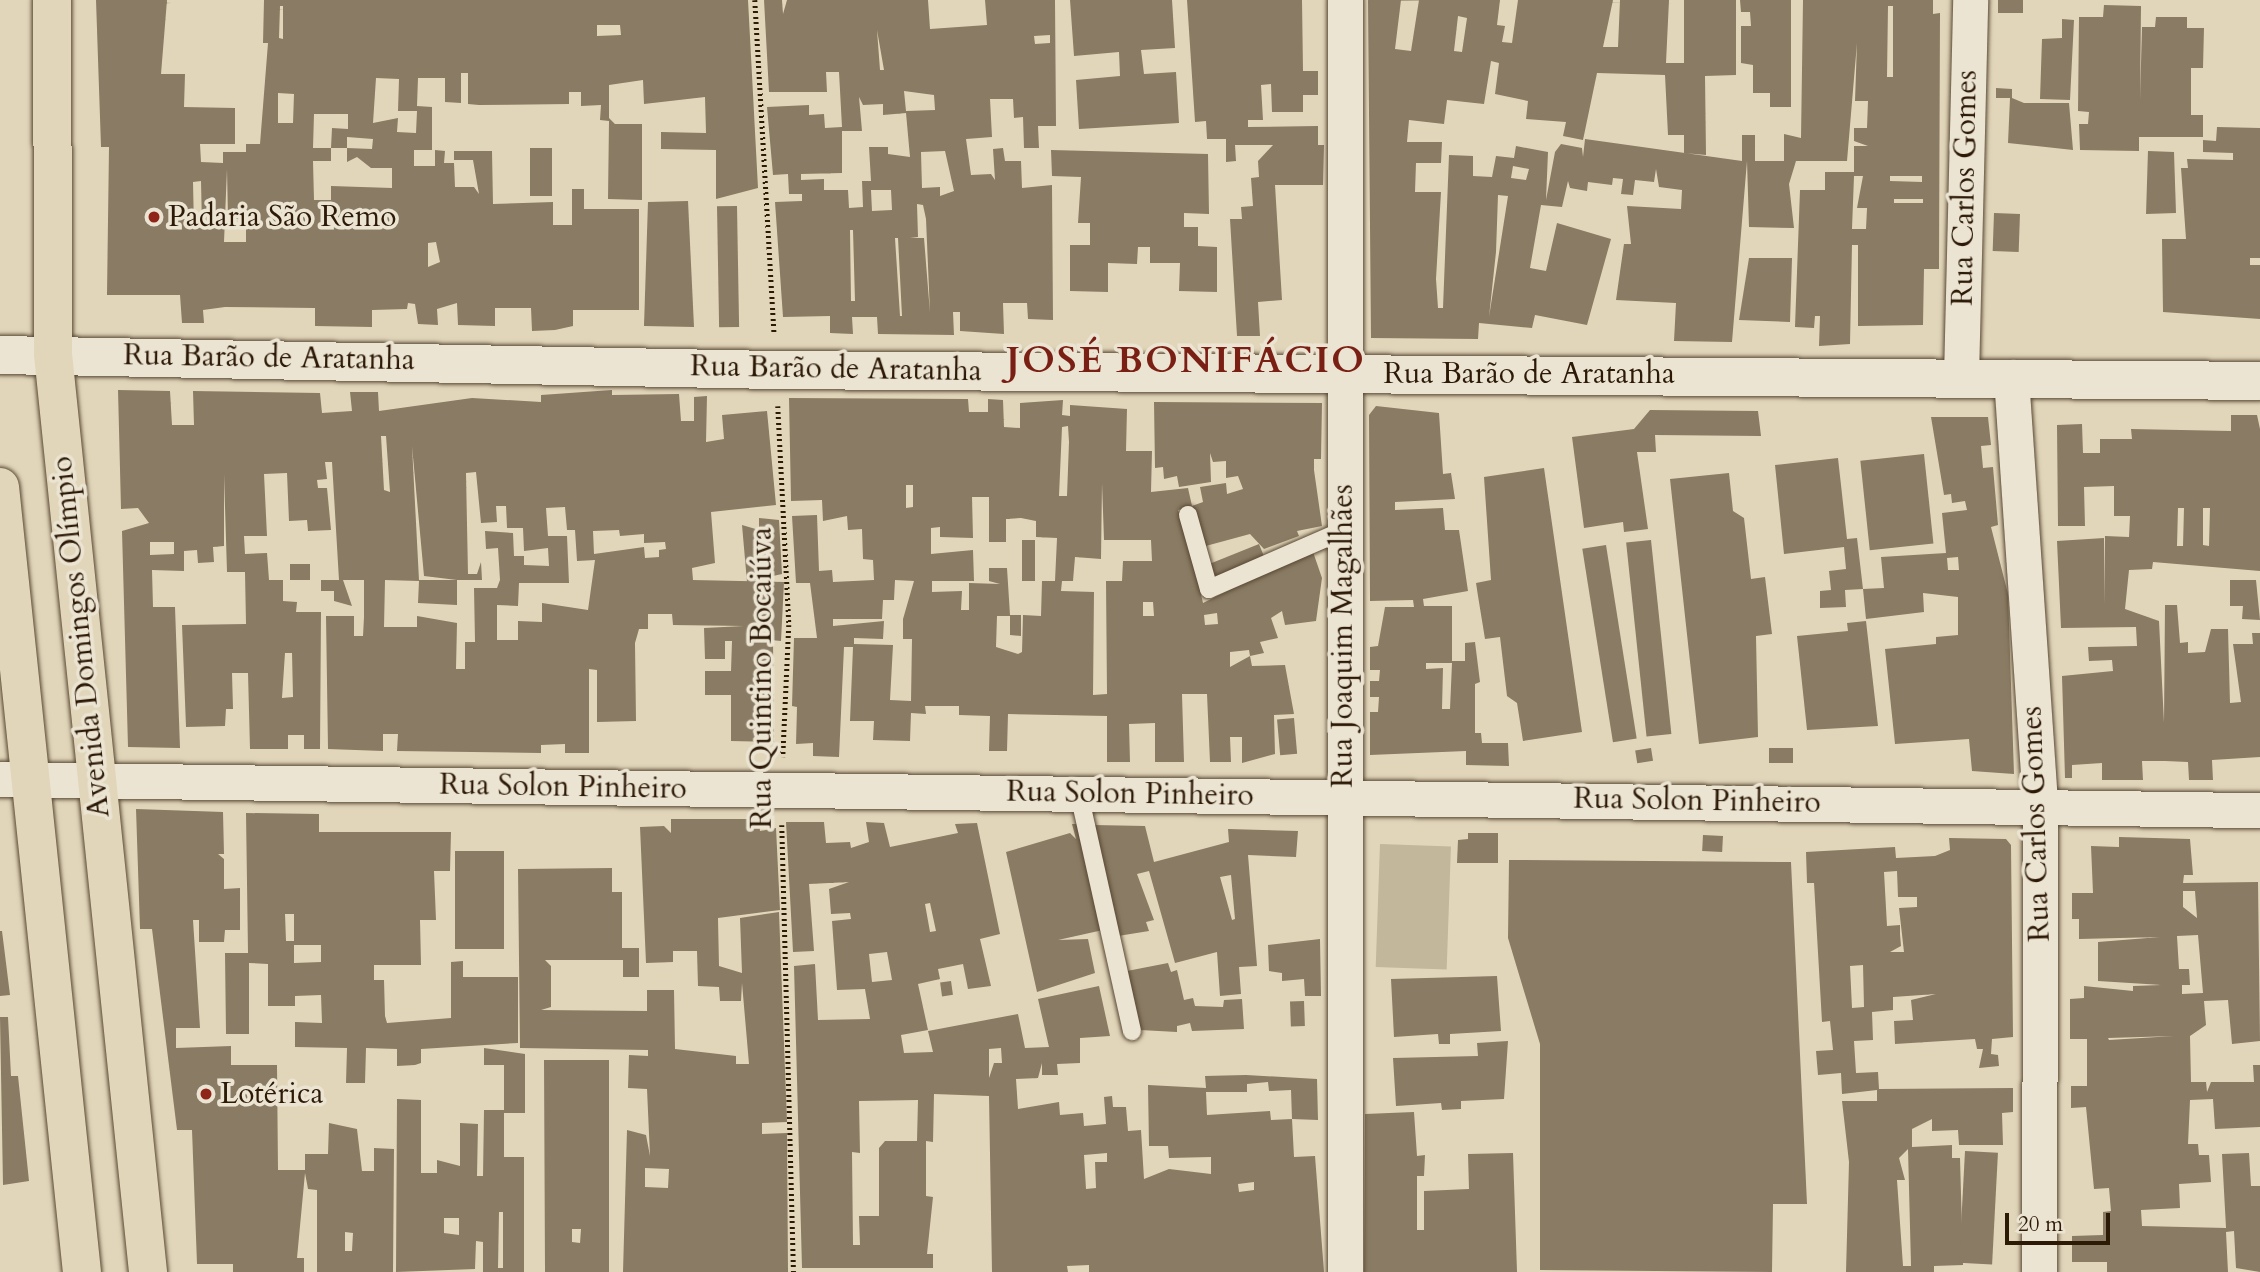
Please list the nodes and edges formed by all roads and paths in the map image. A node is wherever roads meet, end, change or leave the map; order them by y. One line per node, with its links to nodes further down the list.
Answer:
1 (52, 0): 5 (main road, Avenida Domingos Olímpio)
2 (755, 0): 7 (path, Rua Quintino Bocaiúva)
3 (1345, 0): 8 (street, Rua Joaquim Magalhães)
4 (1970, 0): 9 (street, Rua Carlos Gomes)
5 (53, 354): 6 (street, Rua Barão de Aratanha); 7 (street, Rua Barão de Aratanha); 16 (main road, Avenida Domingos Olímpio)
6 (0, 355)
7 (776, 370): 8 (street, Rua Barão de Aratanha); 17 (path, Rua Quintino Bocaiúva)
8 (1344, 373): 9 (street, Rua Barão de Aratanha); 14 (street, Rua Joaquim Magalhães)
9 (1961, 377): 10 (street, Rua Barão de Aratanha)
10 (2011, 377): 11 (street, Rua Barão de Aratanha); 20 (street, Rua Carlos Gomes)
11 (2260, 380)
12 (0, 487): 15 (main road)
13 (1188, 515): 14 (lane)
14 (1344, 530): 19 (street, Rua Joaquim Magalhães)
15 (15, 779): 16 (street, Rua Solon Pinheiro); 23 (main road)
16 (95, 780): 17 (street, Rua Solon Pinheiro); 24 (main road, Avenida Domingos Olímpio)
17 (781, 790): 18 (street, Rua Solon Pinheiro); 25 (path, Rua Quintino Bocaiúva)
18 (1079, 794): 19 (street, Rua Solon Pinheiro); 22 (lane)
19 (1342, 797): 20 (street, Rua Solon Pinheiro); 26 (street, Rua Joaquim Magalhães)
20 (2040, 806): 21 (street, Rua Solon Pinheiro); 27 (street, Rua Carlos Gomes)
21 (2260, 810)
22 (1132, 1031)
23 (82, 1272)
24 (148, 1272)
25 (794, 1272)
26 (1345, 1272)
27 (2039, 1272)

